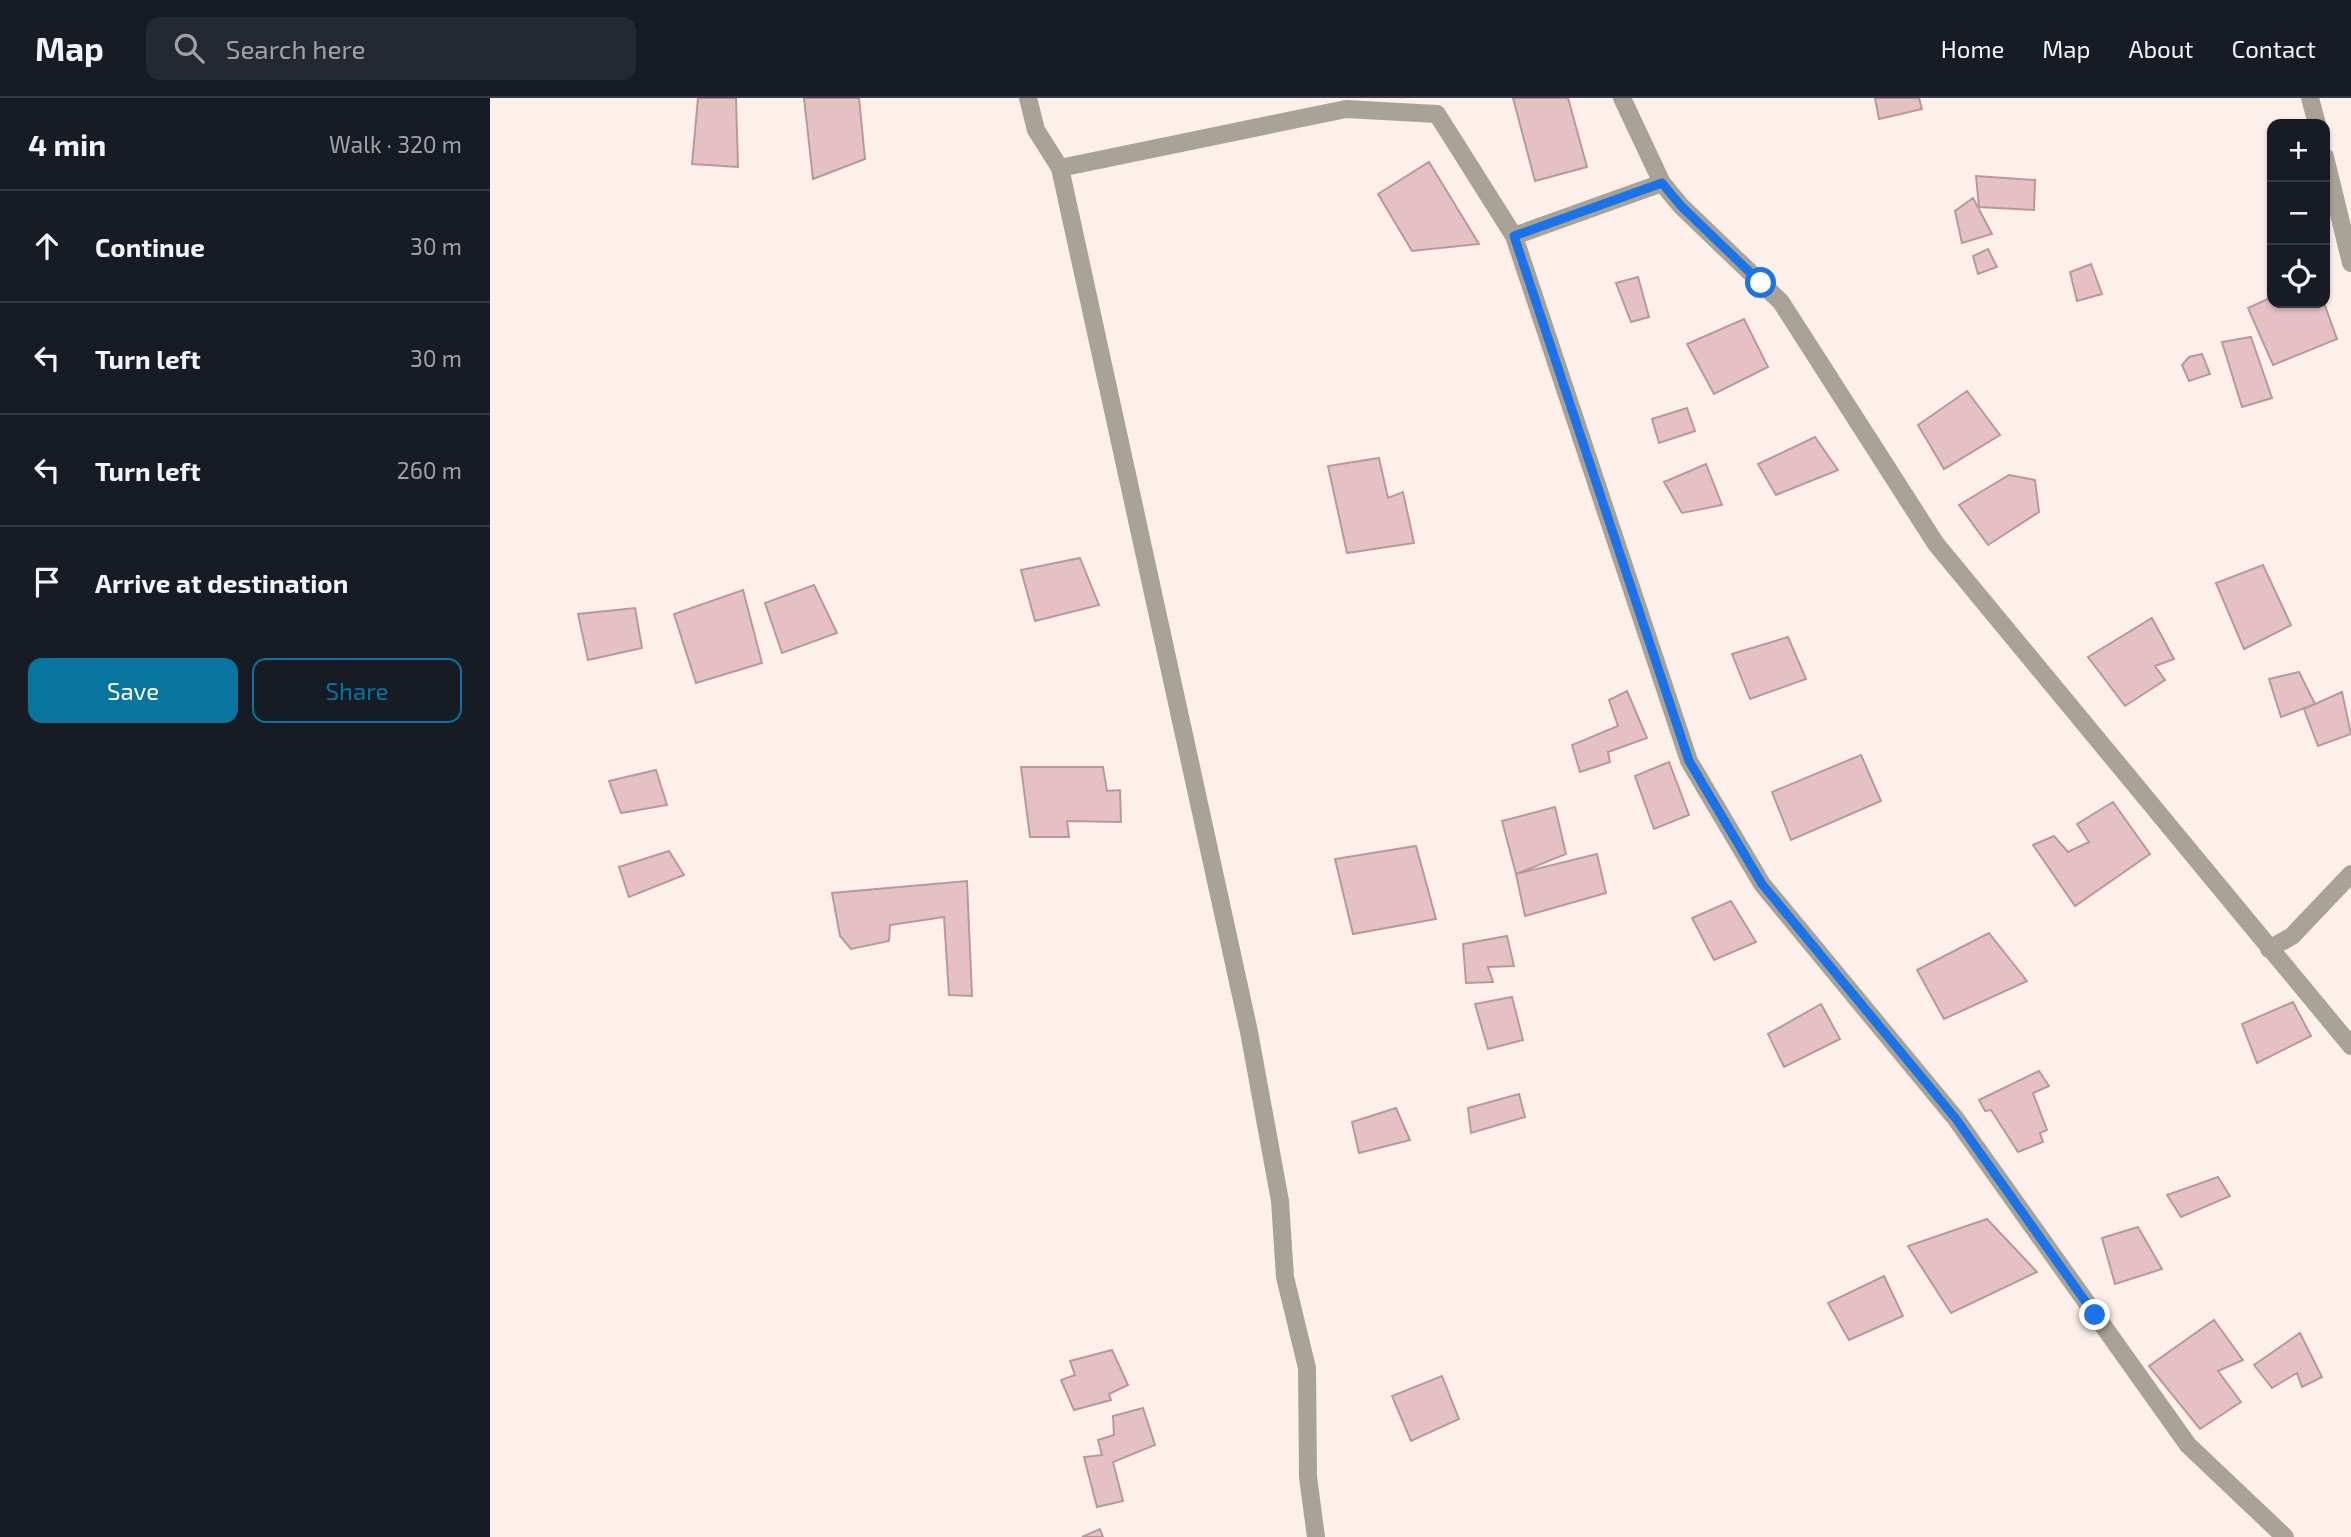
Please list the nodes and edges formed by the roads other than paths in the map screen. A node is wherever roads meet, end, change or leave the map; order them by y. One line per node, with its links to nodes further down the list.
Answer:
1 (1028, 98): 5 (street)
2 (1622, 98): 7 (street)
3 (2310, 98): 4 (street)
4 (2316, 119)
5 (1059, 168): 8 (street); 13 (street)
6 (2330, 177): 9 (street)
7 (1662, 183): 8 (street); 11 (street)
8 (1514, 236): 14 (street)
9 (2351, 263)
10 (2351, 874): 11 (street)
11 (2269, 949): 12 (street)
12 (2351, 1046)
13 (1316, 1537)
14 (2285, 1537)

